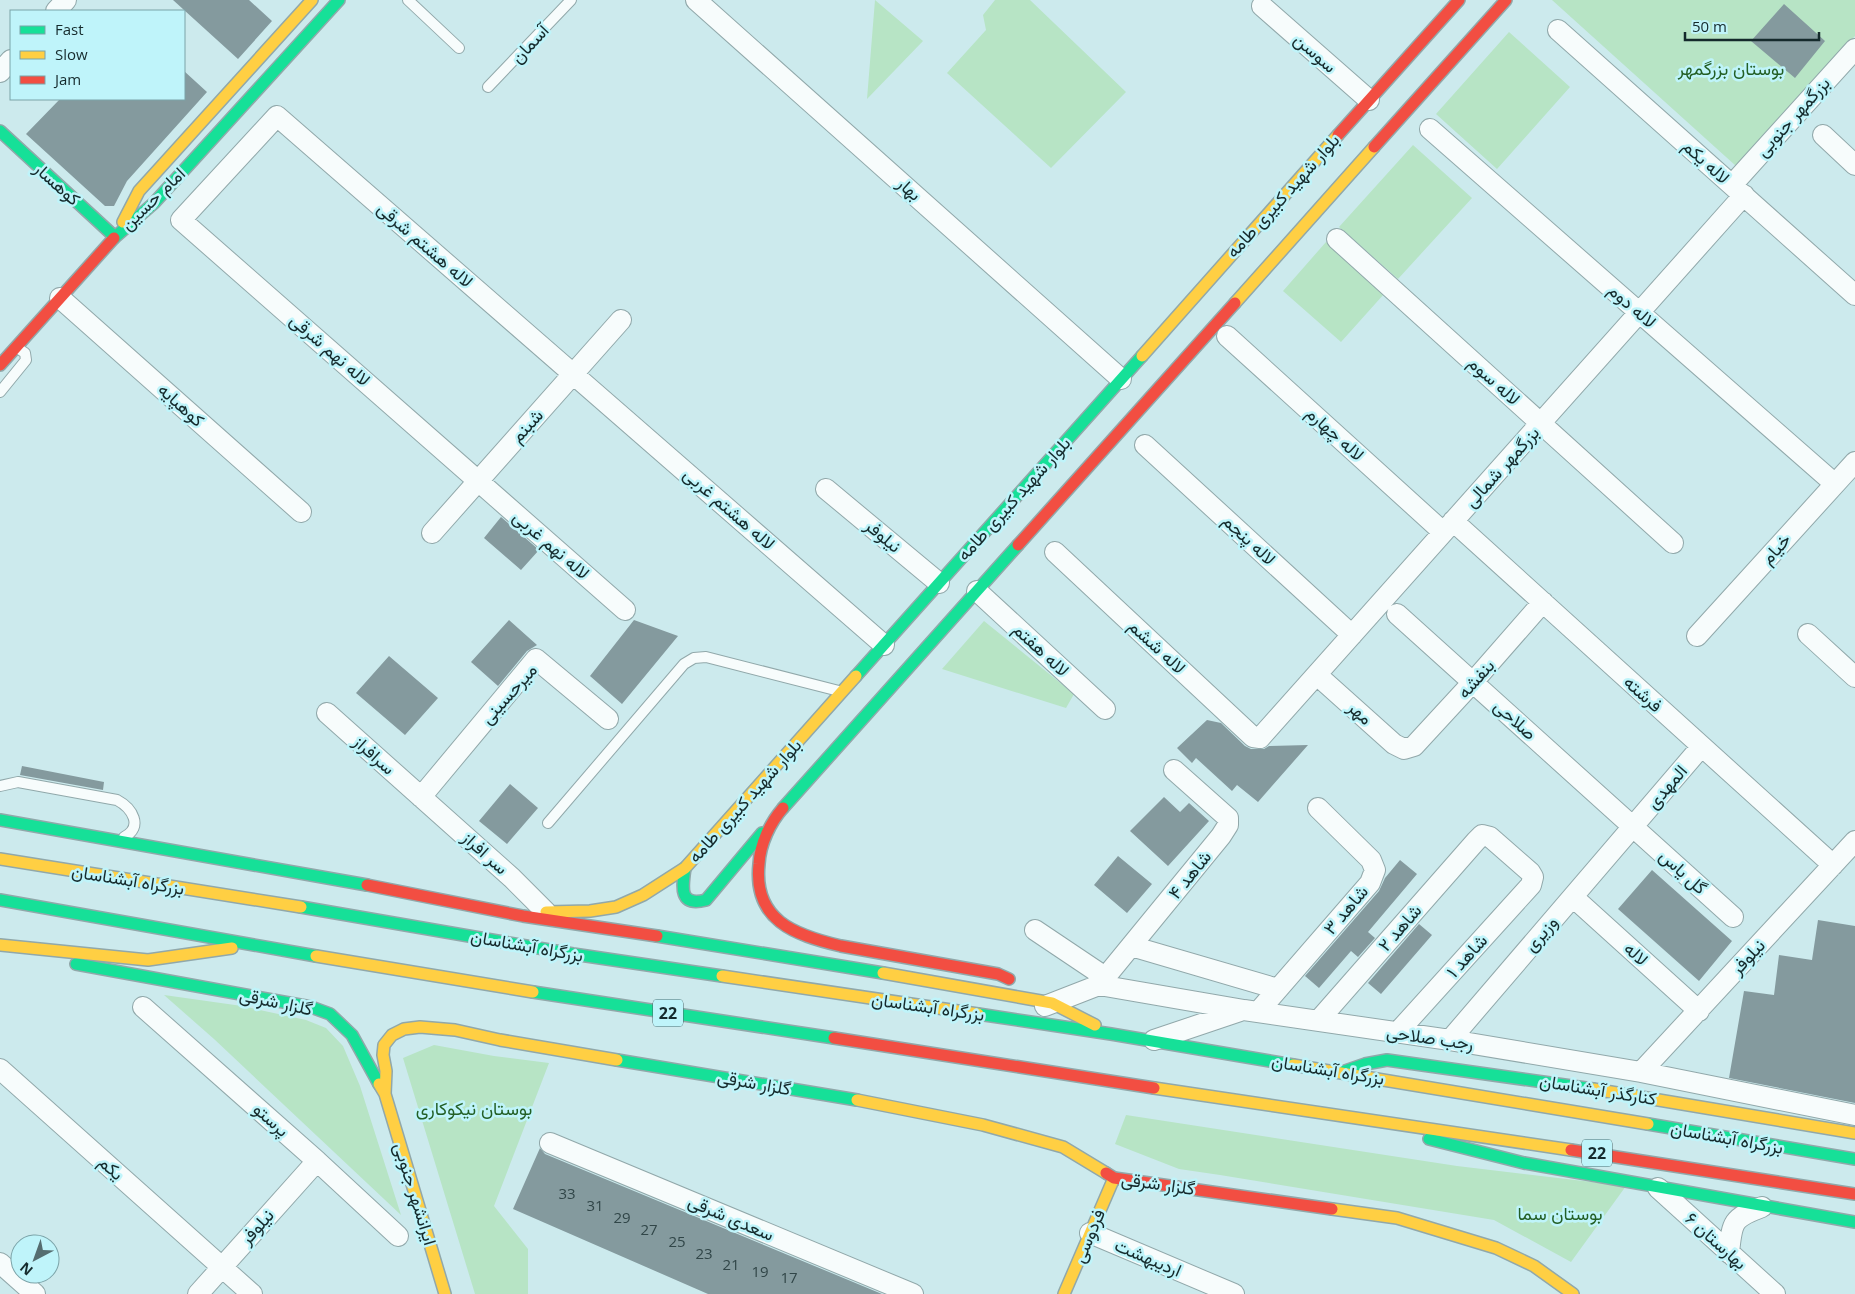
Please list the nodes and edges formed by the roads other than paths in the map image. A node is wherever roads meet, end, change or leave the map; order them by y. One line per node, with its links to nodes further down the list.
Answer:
1 (66, 0): 10 (street)
2 (312, 0): 28 (main road, امام حسین)
3 (339, 0): 28 (main road, امام حسین)
4 (408, 0): 15 (lane)
5 (571, 0): 20 (lane, آسمان)
6 (1459, 0): 13 (main road, بلوار شهید کبیری طامه)
7 (1506, 0): 17 (main road, بلوار شهید کبیری طامه)
8 (704, 2): 38 (street, بهار)
9 (1262, 6): 21 (street, سوسن)
10 (57, 10)
11 (1558, 30): 26 (street, لاله یکم)
12 (1444, 31): 13 (main road)
13 (1430, 34): 21 (main road, بلوار شهید کبیری طامه)
14 (1456, 42): 17 (main road)
15 (459, 48)
16 (1855, 49): 26 (street, بزرگمهر جنوبی)
17 (1456, 55): 52 (main road, بلوار شهید کبیری طامه)
18 (10, 61): 19 (street)
19 (0, 72)
20 (488, 88)
21 (1369, 100): 38 (main road, بلوار شهید کبیری طامه)
22 (1430, 128): 32 (street, لاله دوم)
23 (0, 131): 28 (main road, کوهسار)
24 (1822, 135): 25 (street)
25 (1855, 164)
26 (1738, 190): 30 (street, لاله یکم); 32 (street, بزرگمهر شمالی)
27 (181, 220): 37 (street, لاله هشتم شرقی); 43 (street, لاله نهم شرقی)
28 (115, 236): 31 (main road)
29 (1338, 239): 40 (street, لاله سوم)
30 (1855, 295)
31 (60, 298): 35 (main road); 46 (street, کوهپایه)
32 (1639, 313): 40 (street, بزرگمهر شمالی); 44 (street, لاله دوم)
33 (621, 320): 37 (street, شبنم)
34 (1227, 336): 47 (street, لاله چهارم)
35 (13, 351): 36 (main road); 39 (lane)
36 (0, 365)
37 (573, 374): 43 (street, شبنم); 59 (street, لاله هشتم غربی)
38 (1121, 379): 51 (main road, بلوار شهید کبیری طامه)
39 (0, 392)
40 (1541, 423): 47 (street, بزرگمهر شمالی); 49 (street, لاله سوم)
41 (1145, 445): 57 (street, لاله پنجم)
42 (1855, 462): 44 (street, خیام)
43 (478, 481): 48 (street, شبنم); 54 (street, لاله نهم غربی)
44 (1835, 484): 58 (street, خیام)
45 (826, 489): 51 (street, نیلوفر)
46 (301, 512)
47 (1448, 527): 53 (street, فرشته); 57 (street, بزرگمهر شمالی)
48 (432, 532)
49 (1673, 543)
50 (1054, 552): 67 (street, لاله ششم)
51 (939, 582): 59 (main road, بلوار شهید کبیری طامه)
52 (977, 591): 64 (street, لاله هفتم); 74 (main road, بلوار شهید کبیری طامه)
53 (1543, 602): 62 (street, بنفشه); 68 (street, فرشته)
54 (625, 610)
55 (1397, 614): 62 (street, صلاحی)
56 (1808, 634): 61 (street)
57 (1352, 635): 60 (street, بزرگمهر شمالی)
58 (1697, 636)
59 (884, 645): 63 (main road, بلوار شهید کبیری طامه)
60 (1317, 674): 67 (street, بزرگمهر شمالی); 69 (street, مهر)
61 (1855, 677)
62 (1473, 682): 69 (street, بنفشه); 77 (street, صلاحی)
63 (842, 692): 76 (lane); 83 (main road, بلوار شهید کبیری طامه)
64 (1105, 709)
65 (327, 713): 72 (street, سرافراز)
66 (608, 719): 72 (street, میرحسینی)
67 (1260, 738)
68 (1701, 747): 77 (street, المهدی); 82 (street, فرشته)
69 (1404, 749)
70 (1174, 770): 92 (street, شاهد ۴)
71 (0, 786): 79 (lane)
72 (422, 797): 86 (street, سر افراز)
73 (1318, 808): 95 (street, شاهد ۳)
74 (776, 816): 83 (main road); 96 (main road, بلوار شهید کبیری طامه)
75 (0, 820): 79 (main road)
76 (548, 823)
77 (1633, 827): 84 (street, وزیری); 88 (street, گل یاس)
78 (1482, 835): 101 (street, شاهد ۲); 102 (street, شاهد ۱)
79 (113, 840): 87 (main road)
80 (1855, 841): 82 (street, نیلوفر)
81 (0, 859): 100 (main road, بزرگراه آبشناسان / 22)
82 (1833, 865): 99 (street, نیلوفر)
83 (685, 868): 86 (main road, بلوار شهید کبیری طامه)
84 (1573, 897): 99 (street, لاله); 104 (street, وزیری)
85 (0, 900): 91 (main road, بزرگراه آبشناسان / 22)
86 (546, 912): 87 (main road, بلوار شهید کبیری طامه)
87 (523, 916): 96 (main road)
88 (1733, 917)
89 (1035, 930): 94 (street)
90 (0, 945): 93 (main road)
91 (259, 945): 93 (main road); 111 (main road, بزرگراه آبشناسان / 22)
92 (1132, 946): 94 (street, شاهد ۴); 95 (street)
93 (12, 948): 109 (main road, گلزار شرقی)
94 (1102, 981): 96 (street); 98 (street, رجب صلاحی)
95 (1278, 989): 98 (street, شاهد ۳)
96 (1052, 1003): 100 (street); 103 (main road)
97 (143, 1006): 115 (street, پرستو)
98 (1251, 1011): 101 (street, رجب صلاحی); 105 (street)
99 (1699, 1011): 108 (street, نیلوفر)
100 (1008, 1019): 103 (main road, بزرگراه آبشناسان / 22)
101 (1318, 1021): 102 (street, رجب صلاحی)
102 (1397, 1033): 104 (street, رجب صلاحی)
103 (1112, 1034): 105 (main road, بزرگراه آبشناسان / 22)
104 (1450, 1040): 108 (street, رجب صلاحی)
105 (1153, 1041): 107 (main road, بزرگراه آبشناسان / 22)
106 (0, 1069): 125 (street, یکم)
107 (1342, 1072): 112 (main road, کنارگذر آبشناسان); 114 (main road, بزرگراه آبشناسان / 22)
108 (1641, 1072): 110 (street, رجب صلاحی)
109 (385, 1094): 116 (main road, گلزار شرقی); 129 (main road, ایرانشهر جنوبی)
110 (1855, 1115)
111 (1338, 1116): 117 (main road); 118 (main road, بزرگراه آبشناسان / 22)
112 (1855, 1133)
113 (550, 1143): 130 (street, سعدی شرقی)
114 (1855, 1159)
115 (318, 1161): 122 (street, پرستو); 125 (street, نیلوفر)
116 (1114, 1178): 121 (main road, فردوسی); 133 (main road, گلزار شرقی)
117 (1658, 1188): 119 (main road); 123 (street, بهارستان ۶)
118 (1855, 1194)
119 (1762, 1207): 120 (main road); 123 (street)
120 (1855, 1222)
121 (1090, 1233): 131 (main road, فردوسی); 132 (street, اردیبهشت)
122 (398, 1236)
123 (1729, 1253): 134 (street, بهارستان ۶)
124 (0, 1263): 126 (street)
125 (221, 1267): 127 (street, نیلوفر); 128 (street, یکم)
126 (35, 1294)
127 (198, 1294)
128 (252, 1294)
129 (445, 1294)
130 (913, 1294)
131 (1064, 1294)
132 (1234, 1294)
133 (1573, 1294)
134 (1775, 1294)

